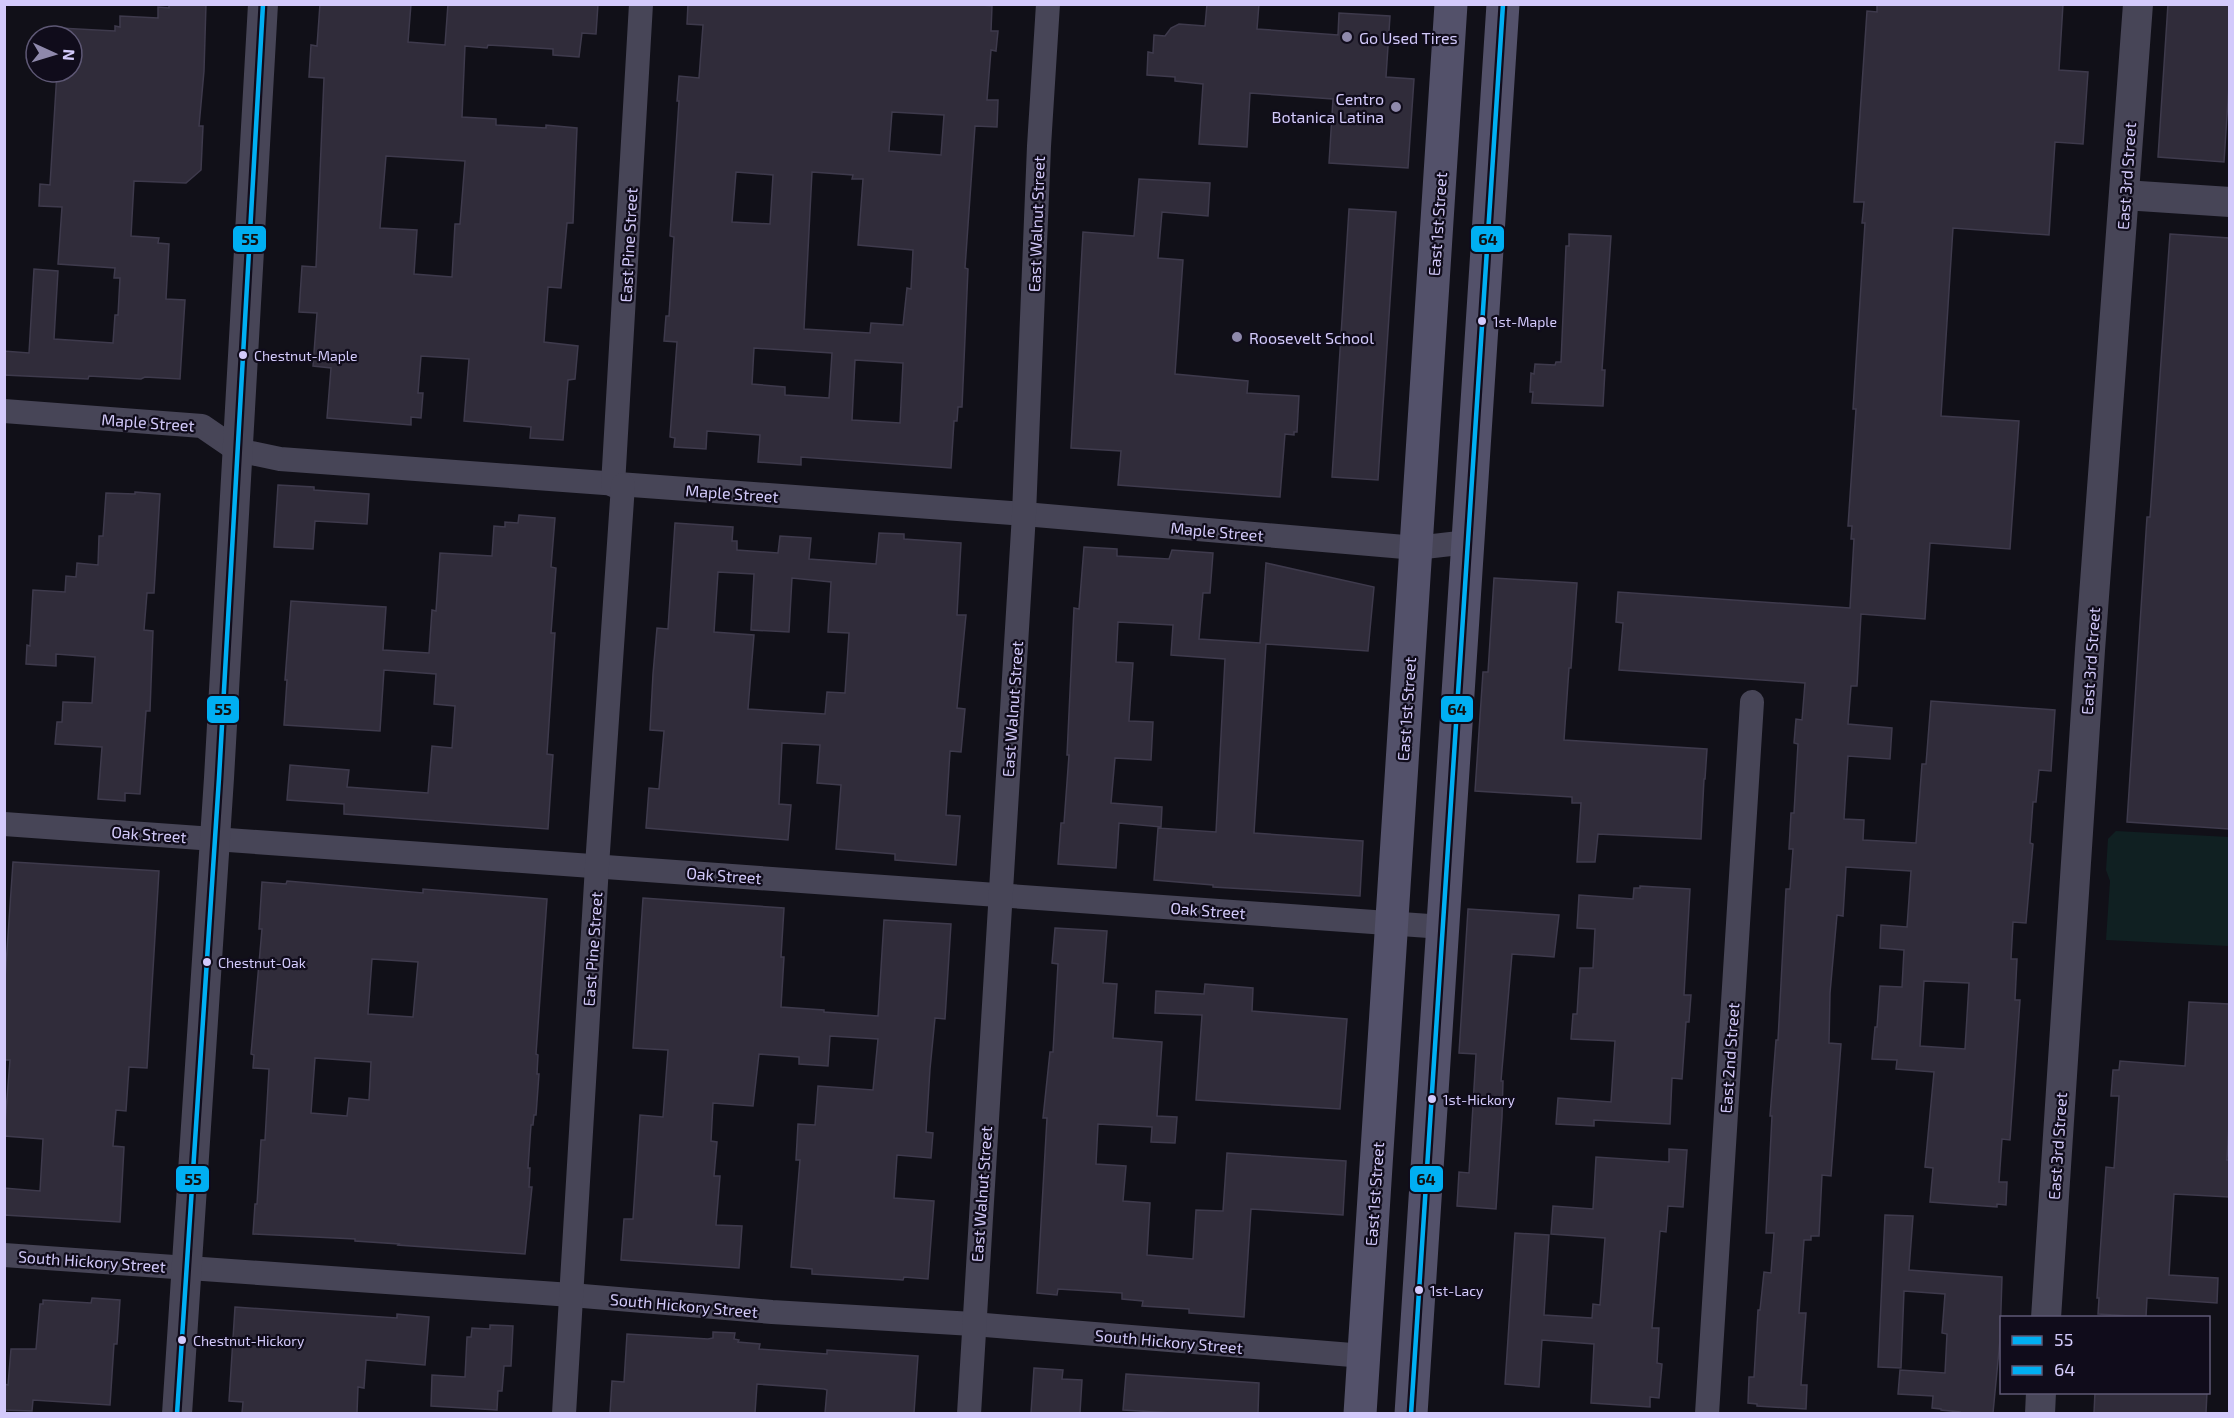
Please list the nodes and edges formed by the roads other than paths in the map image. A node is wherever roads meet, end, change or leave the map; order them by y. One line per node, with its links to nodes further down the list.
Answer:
1 (263, 4): 10 (street)
2 (641, 4): 11 (street, East Pine Street)
3 (1048, 4): 12 (street, East Walnut Street)
4 (1451, 4): 14 (main road, East 1st Street)
5 (1503, 4): 13 (main road)
6 (2138, 4): 7 (street, East 3rd Street)
7 (2124, 195): 8 (street); 25 (street, East 3rd Street)
8 (2229, 202)
9 (4, 411): 10 (street, Maple Street)
10 (237, 450): 11 (street, Maple Street); 17 (street)
11 (618, 485): 12 (street, Maple Street); 18 (street, East Pine Street)
12 (1024, 514): 14 (street, Maple Street); 19 (street, East Walnut Street)
13 (1468, 542): 14 (street, Maple Street); 21 (main road)
14 (1416, 548): 20 (main road, East 1st Street)
15 (1752, 702): 34 (street, East 2nd Street)
16 (4, 824): 17 (street, Oak Street)
17 (215, 839): 18 (street, Oak Street); 23 (street)
18 (597, 866): 19 (street, Oak Street); 24 (street, East Pine Street)
19 (1000, 894): 20 (street, Oak Street); 26 (street, East Walnut Street)
20 (1392, 924): 21 (street, Oak Street); 27 (main road, East 1st Street)
21 (1443, 927): 33 (main road)
22 (4, 1255): 23 (street, South Hickory Street)
23 (186, 1268): 24 (street, South Hickory Street); 29 (street)
24 (571, 1295): 26 (street, South Hickory Street); 30 (street, East Pine Street)
25 (2046, 1316)
26 (973, 1324): 27 (street, South Hickory Street); 31 (street, East Walnut Street)
27 (1364, 1356): 32 (main road, East 1st Street)
28 (2041, 1394): 35 (street)
29 (177, 1413)
30 (564, 1413)
31 (969, 1413)
32 (1360, 1413)
33 (1411, 1413)
34 (1707, 1413)
35 (2040, 1413)

